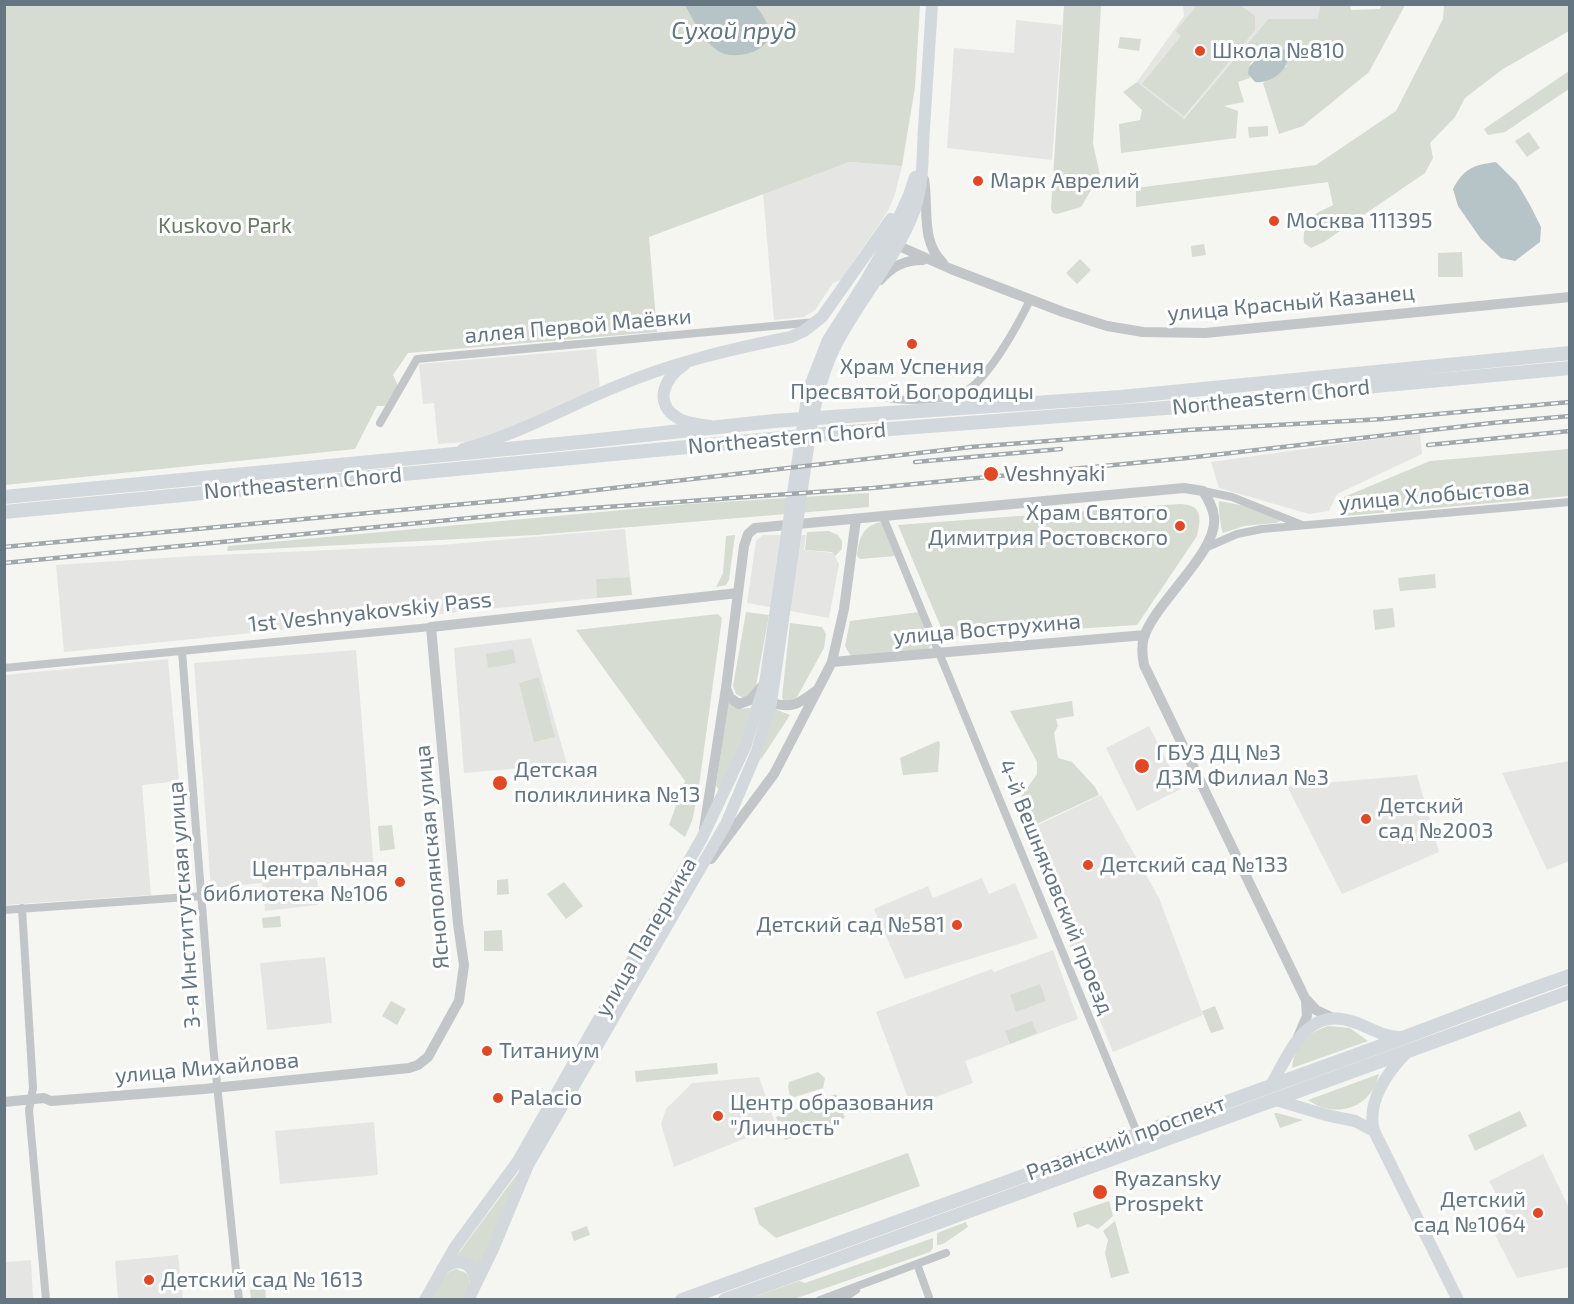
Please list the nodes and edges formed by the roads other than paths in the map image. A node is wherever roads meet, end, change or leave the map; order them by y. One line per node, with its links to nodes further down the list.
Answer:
1 (932, 4): 2 (main road)
2 (918, 179): 3 (main road); 3 (main road); 5 (street)
3 (888, 242): 4 (street, улица Красный Казанец); 6 (main road); 9 (main road)
4 (928, 260): 5 (street, улица Красный Казанец); 6 (street)
5 (951, 269): 8 (street, улица Красный Казанец)
6 (869, 285): 28 (main road)
7 (1569, 297): 8 (street, улица Красный Казанец)
8 (1030, 300): 13 (street)
9 (816, 322): 11 (main road); 14 (street, аллея Первой Маёвки)
10 (1569, 353): 15 (main road, Northeastern Chord)
11 (692, 360): 15 (main road); 16 (main road)
12 (1569, 368): 20 (main road, Northeastern Chord)
13 (873, 389)
14 (380, 423)
15 (717, 427): 16 (main road, Northeastern Chord)
16 (441, 455): 18 (main road, Northeastern Chord)
17 (1203, 491): 21 (street); 23 (street, улица Хлобыстова); 24 (street)
18 (4, 497)
19 (1569, 502): 23 (street, улица Хлобыстова)
20 (4, 512)
21 (884, 517): 22 (street); 30 (street, 4-й Вешняковский проезд)
22 (856, 519): 25 (street); 31 (street)
23 (1302, 525): 24 (street, улица Хлобыстова)
24 (1205, 548): 27 (street)
25 (738, 593): 26 (street, 1st Veshnyakovskiy Pass); 34 (street)
26 (431, 627): 29 (street, 1st Veshnyakovskiy Pass); 50 (street, Яснополянская улица)
27 (1145, 635): 30 (street, улица Вострухина); 44 (street)
28 (776, 647): 33 (main road, улица Паперника); 36 (main road, улица Паперника)
29 (182, 651): 32 (street, 1st Veshnyakovskiy Pass); 39 (street, 3-я Институтская улица)
30 (940, 653): 31 (street, улица Вострухина); 62 (street, 4-й Вешняковский проезд)
31 (832, 662): 35 (street)
32 (4, 668)
33 (765, 683): 34 (street); 37 (main road, улица Паперника)
34 (726, 688): 37 (street)
35 (820, 688): 36 (street); 38 (street)
36 (771, 703): 38 (main road, улица Паперника)
37 (702, 838): 65 (main road, улица Паперника)
38 (690, 888): 67 (main road, улица Паперника)
39 (202, 896): 40 (street); 53 (street, 3-я Институтская улица)
40 (22, 908): 41 (street); 56 (street)
41 (4, 910)
42 (1569, 976): 47 (main road, Рязанский проспект)
43 (1569, 992): 47 (main road, Рязанский проспект)
44 (1305, 998): 45 (street); 48 (street)
45 (1335, 1019): 46 (main road); 48 (main road)
46 (1361, 1025): 47 (main road); 49 (main road)
47 (1406, 1044): 49 (main road, Рязанский проспект); 54 (main road)
48 (1294, 1045): 51 (main road); 52 (main road)
49 (1383, 1052): 51 (main road, Рязанский проспект); 54 (main road); 55 (main road, Рязанский проспект)
50 (412, 1067): 53 (street, улица Михайлова)
51 (1289, 1078): 52 (main road, Рязанский проспект); 55 (main road)
52 (1271, 1085): 62 (main road, Рязанский проспект)
53 (217, 1088): 56 (street, улица Михайлова); 70 (street, 3-я Институтская улица)
54 (1381, 1089): 60 (main road); 61 (main road)
55 (1295, 1093): 57 (main road, Рязанский проспект); 59 (main road)
56 (31, 1099): 58 (street, улица Михайлова); 69 (street)
57 (1276, 1100): 59 (main road); 68 (main road, Рязанский проспект)
58 (4, 1101)
59 (1315, 1112): 60 (main road)
60 (1339, 1116): 61 (main road)
61 (1374, 1131): 78 (main road)
62 (1138, 1135): 73 (main road, Рязанский проспект)
63 (946, 1253): 64 (street)
64 (917, 1264): 66 (street); 77 (street)
65 (442, 1269): 67 (main road); 71 (main road, улица Паперника)
66 (868, 1282): 75 (street); 76 (street)
67 (476, 1284): 72 (main road, улица Паперника)
68 (745, 1295): 74 (main road, Рязанский проспект)
69 (46, 1299)
70 (239, 1299)
71 (425, 1299)
72 (468, 1299)
73 (682, 1299)
74 (725, 1299)
75 (820, 1299)
76 (841, 1299)
77 (930, 1299)
78 (1458, 1299)

